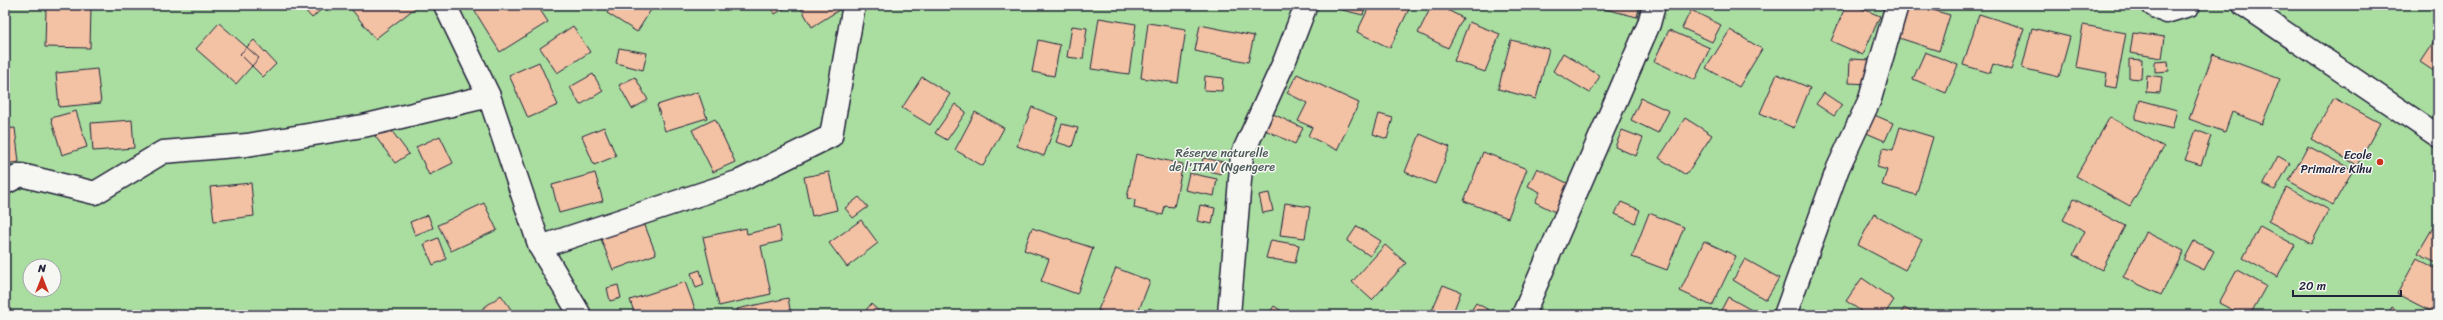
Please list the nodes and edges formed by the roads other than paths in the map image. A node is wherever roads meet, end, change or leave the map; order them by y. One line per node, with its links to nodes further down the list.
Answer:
1 (445, 5): 9 (street)
2 (854, 5): 12 (street)
3 (1306, 5): 14 (street)
4 (1654, 5): 15 (street)
5 (1896, 5): 16 (street)
6 (2153, 5): 7 (street)
7 (2189, 5)
8 (2244, 5): 10 (street)
9 (489, 96): 11 (street); 12 (street)
10 (2438, 136)
11 (5, 183)
12 (540, 247): 13 (street)
13 (580, 315)
14 (1230, 315)
15 (1523, 315)
16 (1785, 315)

